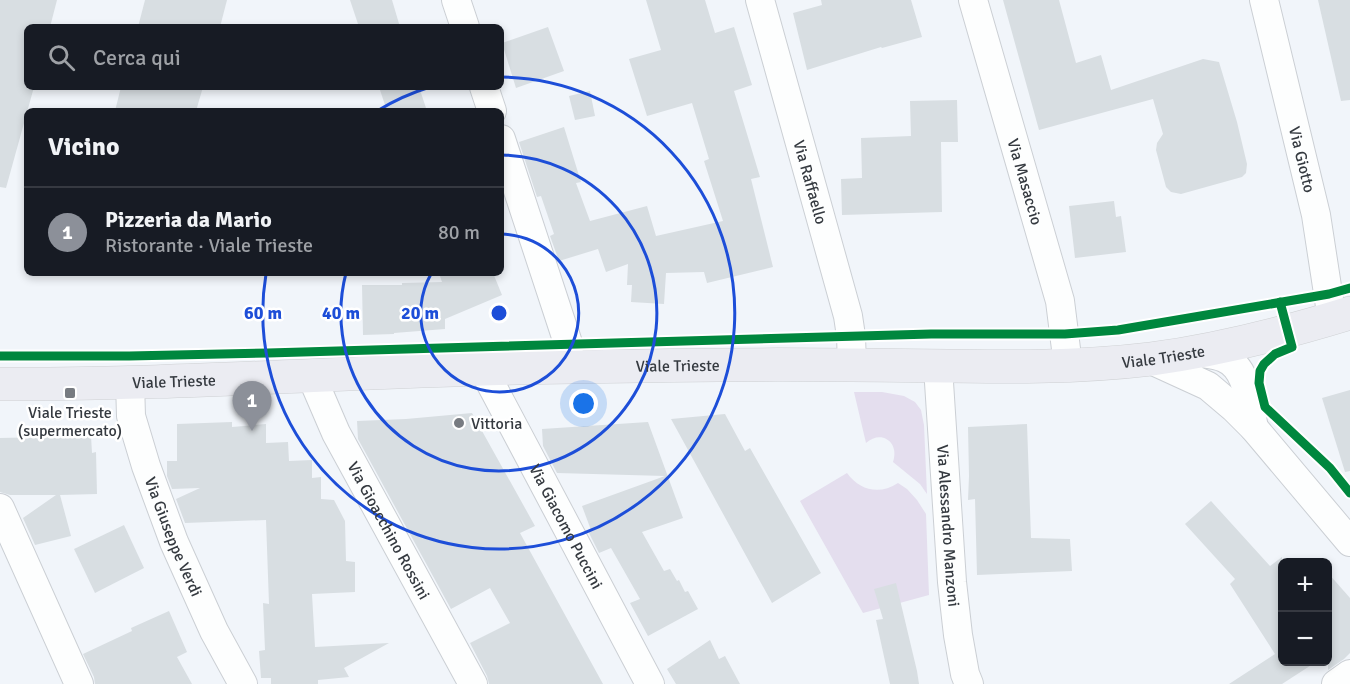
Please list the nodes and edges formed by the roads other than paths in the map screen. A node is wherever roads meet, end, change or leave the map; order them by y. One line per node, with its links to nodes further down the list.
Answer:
1 (456, 0): 5 (street)
2 (760, 0): 13 (street, Via Raffaello)
3 (973, 0): 14 (street, Via Masaccio)
4 (1264, 0): 9 (street, Via Giotto)
5 (464, 24)
6 (485, 90): 7 (street)
7 (491, 108)
8 (504, 148): 15 (street)
9 (1341, 316): 10 (main road, Viale Trieste)
10 (1288, 331): 11 (main road, Viale Trieste); 19 (street)
11 (1196, 352): 12 (main road, Viale Trieste); 19 (street); 22 (street)
12 (1149, 359): 14 (main road, Viale Trieste); 22 (street)
13 (852, 365): 15 (main road, Viale Trieste); 16 (main road, Viale Trieste)
14 (1068, 365): 16 (main road, Viale Trieste)
15 (570, 367): 17 (main road, Viale Trieste)
16 (938, 367): 31 (street, Via Alessandro Manzoni)
17 (483, 369): 18 (main road, Viale Trieste); 30 (street, Via Giacomo Puccini)
18 (311, 375): 20 (main road, Viale Trieste); 29 (street, Via Gioacchino Rossini)
19 (1244, 379): 23 (street)
20 (130, 382): 21 (main road, Viale Trieste); 28 (street, Via Giuseppe Verdi)
21 (0, 384)
22 (1208, 386): 23 (street)
23 (1254, 428): 25 (street)
24 (0, 508): 27 (street)
25 (1350, 542)
26 (1350, 674): 32 (street)
27 (79, 684)
28 (243, 684)
29 (472, 684)
30 (650, 684)
31 (969, 684)
32 (1336, 684)

